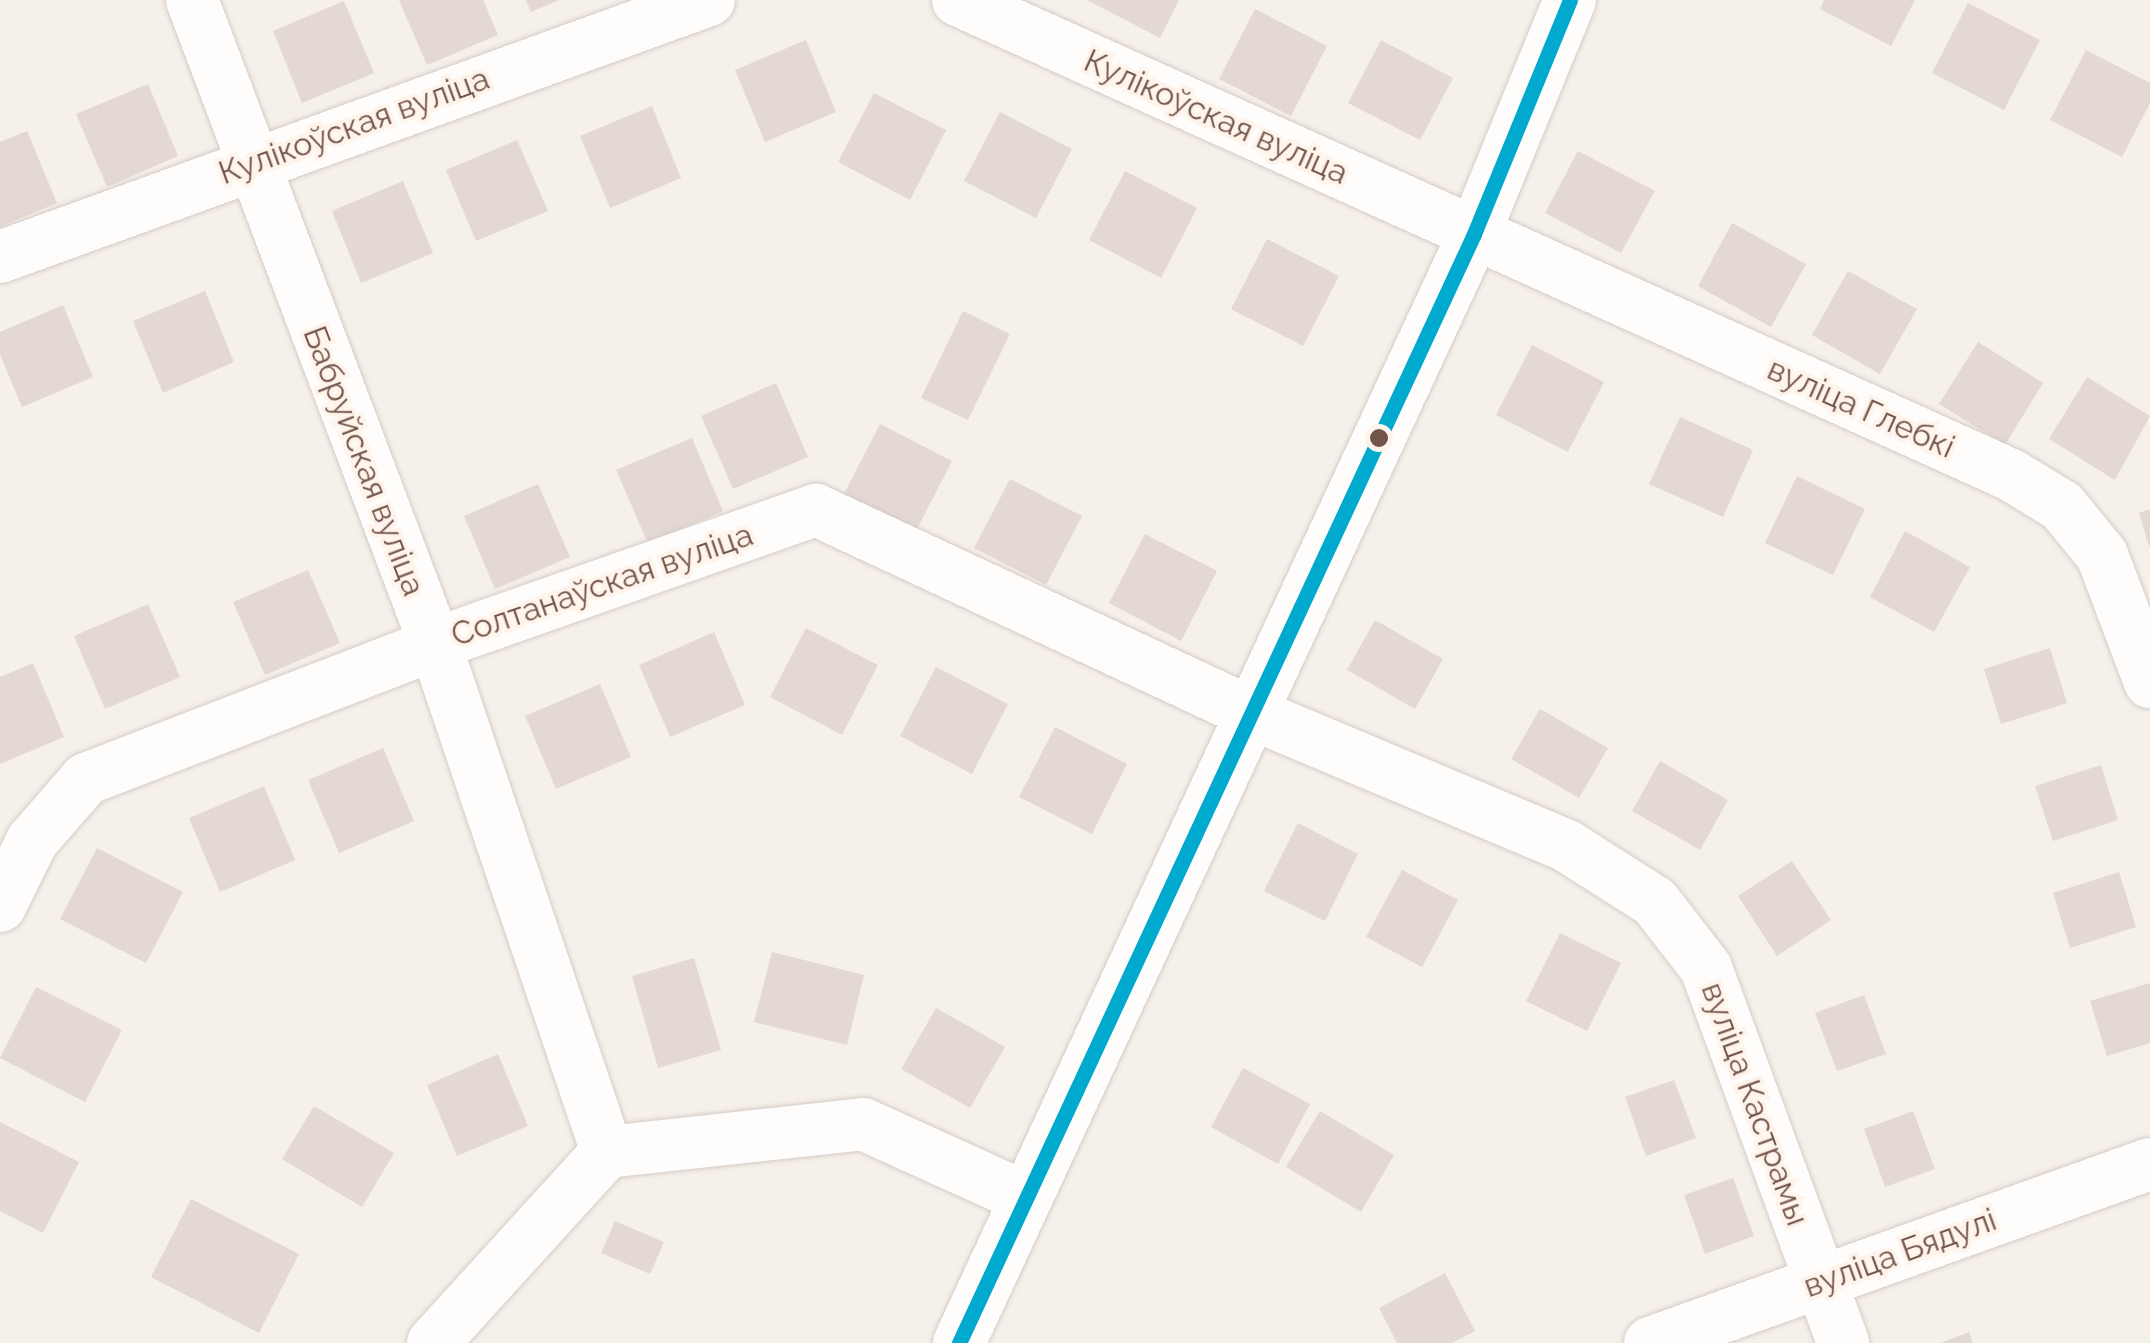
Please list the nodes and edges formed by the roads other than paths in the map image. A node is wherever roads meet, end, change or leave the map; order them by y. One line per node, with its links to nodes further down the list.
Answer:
1 (192, 0): 5 (street, Бабруйская вуліца)
2 (709, 0): 5 (street, Кулікоўская вуліца)
3 (958, 0): 6 (street, Кулікоўская вуліца)
4 (1570, 0): 6 (street)
5 (250, 162): 7 (street, Кулікоўская вуліца); 8 (street, Бабруйская вуліца)
6 (1474, 234): 9 (street, вуліца Глебкі); 10 (street)
7 (0, 257)
8 (435, 644): 10 (street, Солтанаўская вуліца); 11 (street, Солтанаўская вуліца); 12 (street, Бабруйская вуліца)
9 (2150, 682)
10 (1251, 713): 14 (street); 15 (street, вуліца Кастрамы)
11 (0, 906)
12 (607, 1152): 14 (street); 16 (street)
13 (2150, 1164): 15 (street, вуліца Бядулі)
14 (1026, 1198): 17 (street)
15 (1819, 1283): 18 (street, вуліца Бядулі); 19 (street, вуліца Кастрамы)
16 (433, 1343)
17 (959, 1343)
18 (1650, 1343)
19 (1842, 1343)

